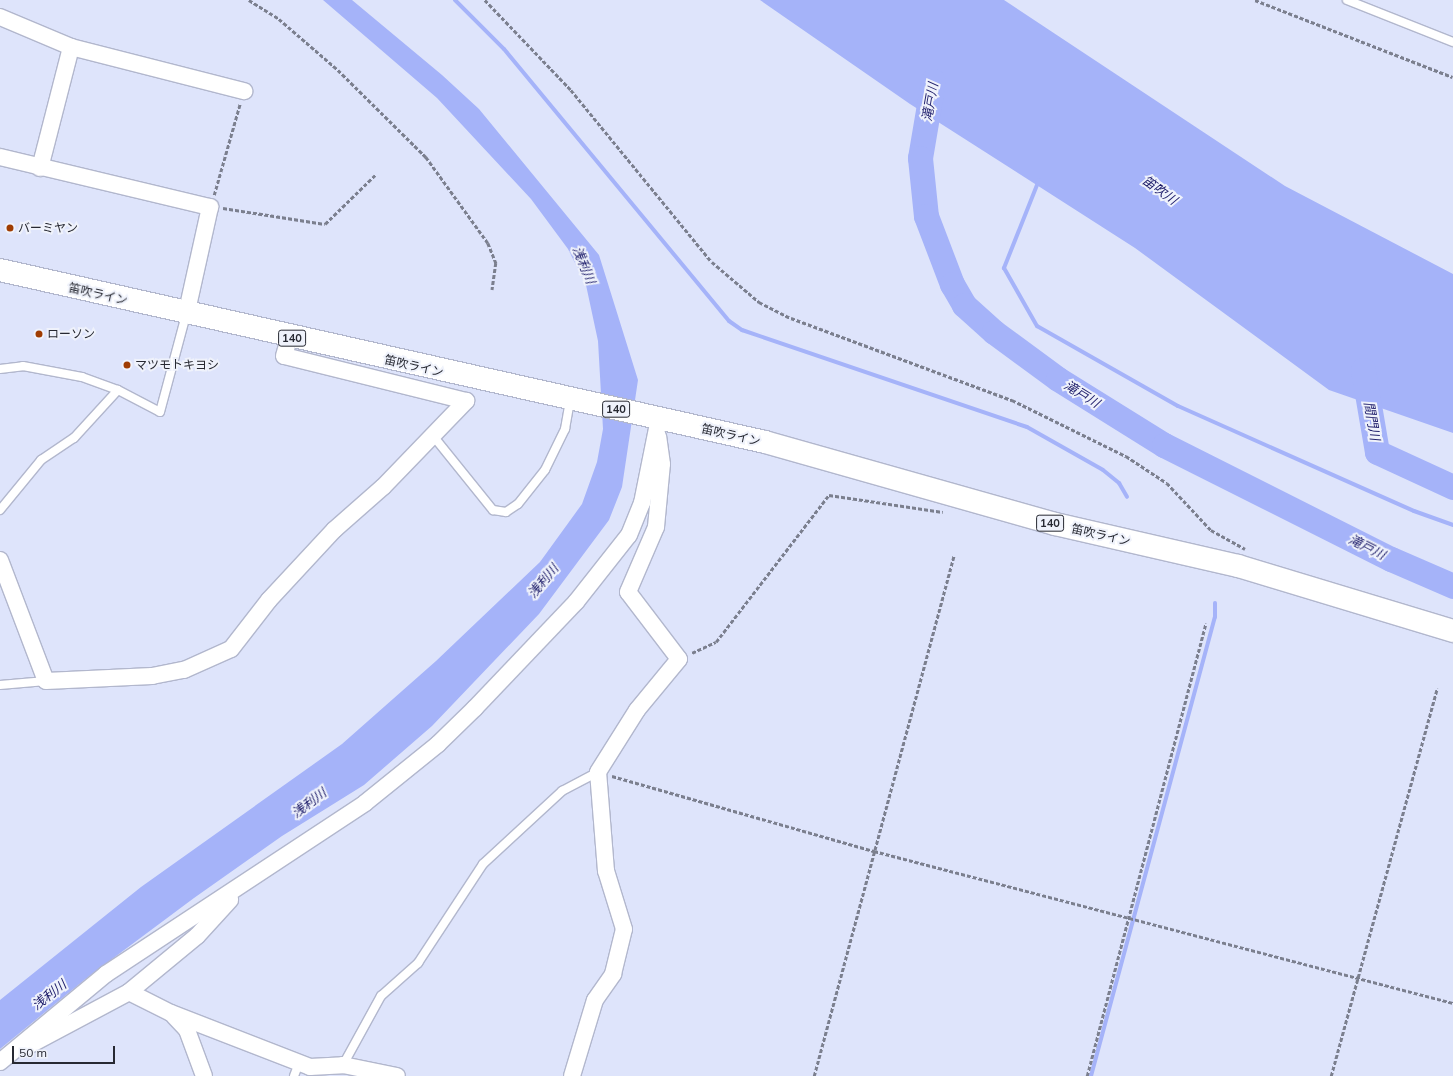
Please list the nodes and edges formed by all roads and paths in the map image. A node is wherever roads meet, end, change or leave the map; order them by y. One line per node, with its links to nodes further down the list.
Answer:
1 (249, 0): 15 (path)
2 (485, 0): 25 (path)
3 (1255, 0): 8 (path)
4 (1347, 0): 6 (lane)
5 (0, 17): 7 (street)
6 (1453, 42)
7 (71, 47): 9 (street); 11 (street)
8 (1453, 77)
9 (244, 92): 13 (path)
10 (0, 157): 11 (street)
11 (40, 168): 13 (street)
12 (375, 174): 13 (path)
13 (210, 207): 16 (street)
14 (0, 270): 16 (highway, 笛吹ライン / 140)
15 (492, 290)
16 (186, 315): 17 (highway, 笛吹ライン / 140); 19 (lane)
17 (289, 338): 20 (highway, 笛吹ライン / 140); 22 (street)
18 (0, 368): 19 (lane)
19 (118, 390): 23 (lane)
20 (578, 401): 21 (highway, 笛吹ライン / 140); 22 (lane)
21 (654, 422): 29 (highway, 笛吹ライン / 140); 30 (street); 36 (street)
22 (434, 437): 31 (street)
23 (0, 510)
24 (950, 514): 30 (path)
25 (1252, 553)
26 (954, 555): 35 (path)
27 (0, 560): 31 (street)
28 (1206, 623): 37 (path)
29 (1453, 631)
30 (679, 659): 34 (street)
31 (46, 681): 32 (lane)
32 (0, 685)
33 (1437, 688): 38 (path)
34 (598, 772): 35 (path); 43 (lane); 47 (street)
35 (874, 851): 37 (path); 48 (path)
36 (247, 882): 39 (street); 42 (street)
37 (1129, 918): 38 (path); 49 (path)
38 (1358, 978): 40 (path); 50 (path)
39 (129, 992): 41 (street); 42 (street)
40 (1453, 1003)
41 (171, 1013): 44 (street); 45 (street)
42 (4, 1058)
43 (343, 1065): 44 (street); 46 (street)
44 (297, 1069)
45 (204, 1076)
46 (397, 1076)
47 (572, 1076)
48 (814, 1076)
49 (1087, 1076)
50 (1331, 1076)

